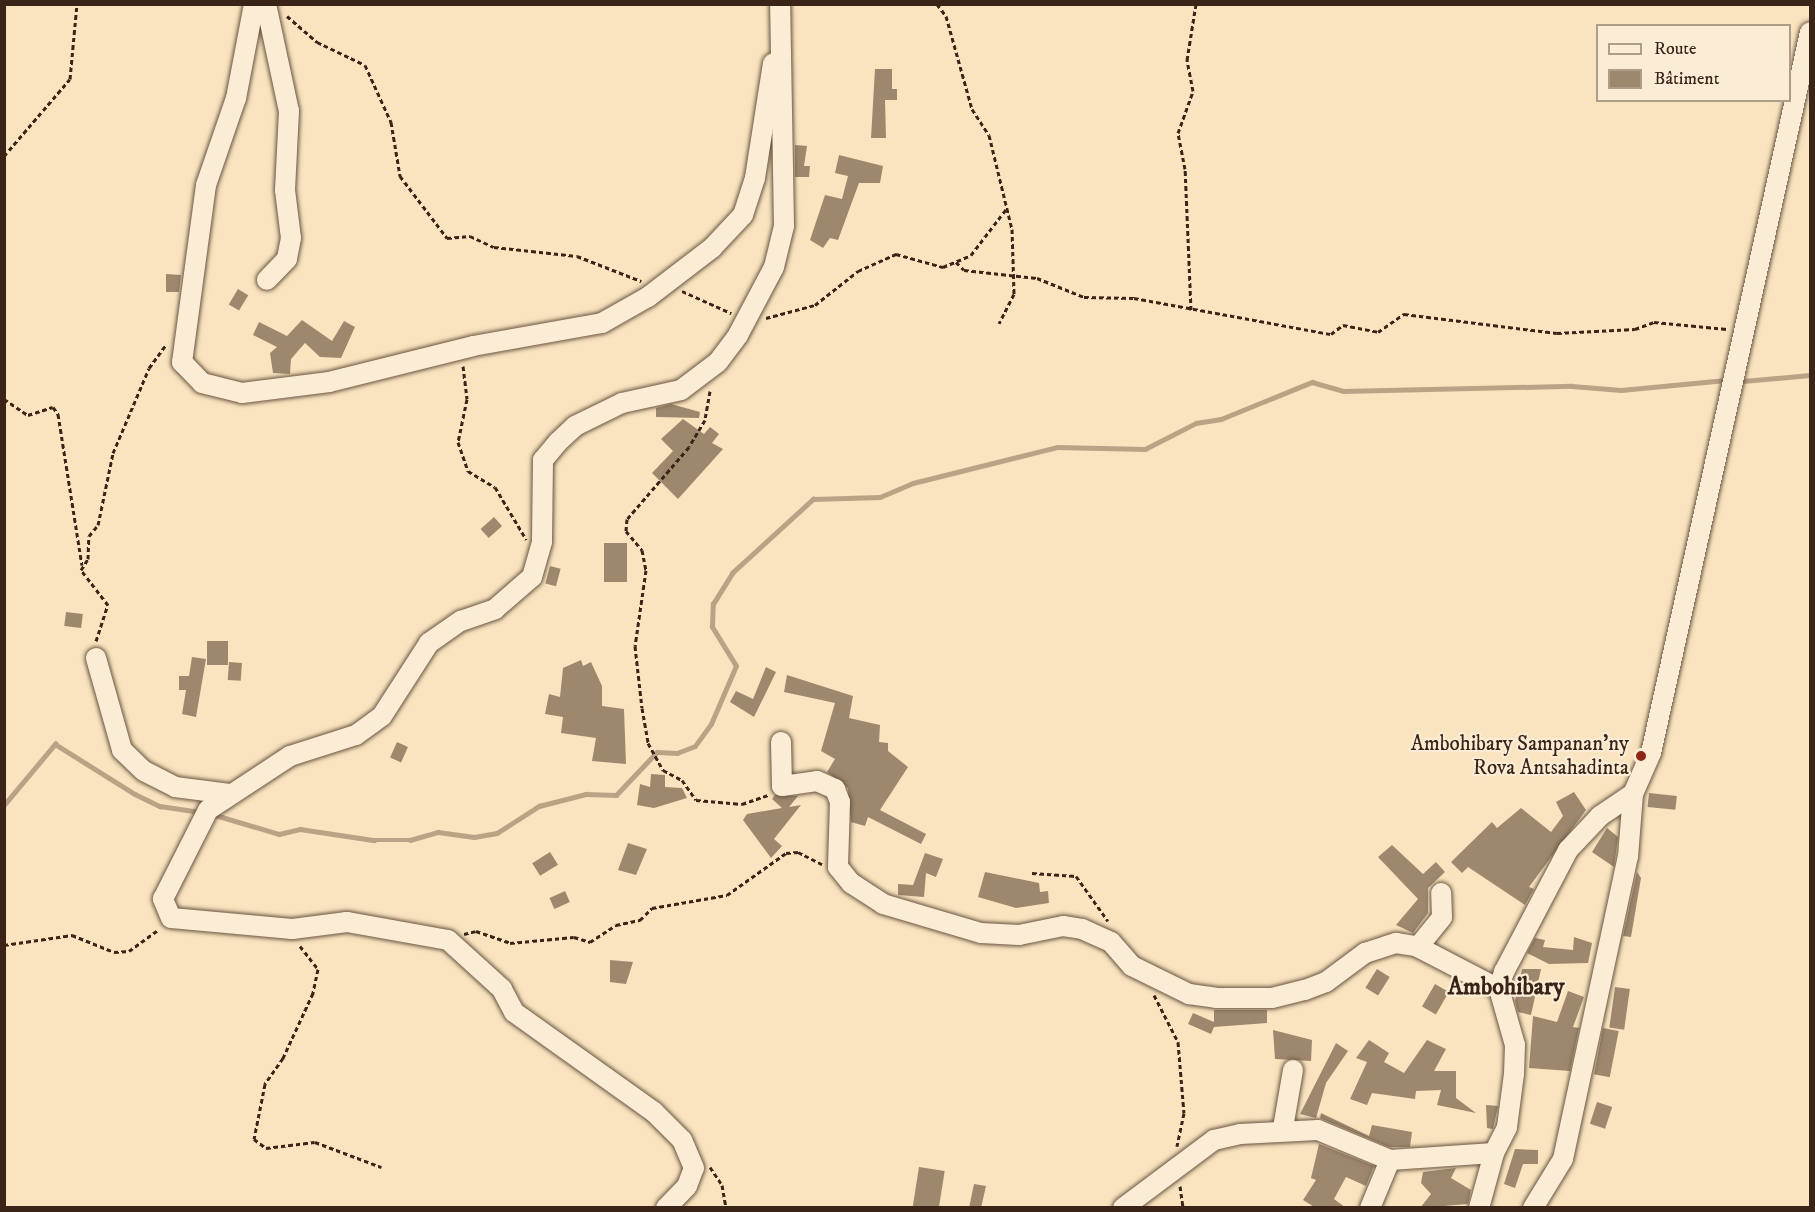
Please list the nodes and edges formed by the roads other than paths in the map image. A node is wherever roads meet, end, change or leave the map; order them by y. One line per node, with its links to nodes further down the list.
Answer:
1 (254, 4): 5 (street)
2 (780, 4): 5 (street)
3 (274, 8): 6 (street)
4 (1810, 32): 10 (street)
5 (778, 49): 9 (street)
6 (267, 280)
7 (96, 658): 9 (street)
8 (781, 742): 12 (street)
9 (230, 794): 18 (street)
10 (1633, 794): 13 (street); 22 (street)
11 (1441, 893): 12 (street)
12 (1418, 947): 13 (street)
13 (1499, 989): 16 (street)
14 (1293, 1070): 15 (street)
15 (1282, 1128): 17 (street); 19 (street)
16 (1494, 1153): 17 (street); 21 (street)
17 (1390, 1160): 20 (street)
18 (666, 1208)
19 (1123, 1208)
20 (1370, 1208)
21 (1479, 1208)
22 (1533, 1208)

